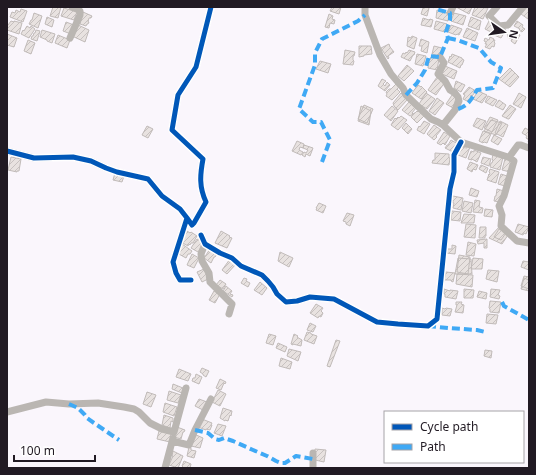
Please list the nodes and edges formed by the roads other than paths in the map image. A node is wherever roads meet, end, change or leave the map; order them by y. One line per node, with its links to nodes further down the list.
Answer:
1 (72, 7): 6 (street)
2 (212, 7): 13 (street)
3 (365, 7): 8 (street)
4 (497, 7): 5 (street)
5 (523, 7)
6 (70, 38)
7 (440, 57): 8 (street)
8 (443, 125): 9 (street)
9 (461, 142): 12 (street); 16 (street)
10 (529, 148): 12 (street)
11 (7, 151): 13 (street)
12 (509, 157): 15 (street)
13 (186, 218): 17 (street)
14 (201, 235): 16 (street)
15 (529, 242)
16 (205, 244): 18 (street)
17 (191, 280)
18 (229, 314)
19 (186, 388): 22 (street)
20 (211, 399): 23 (street)
21 (7, 412): 22 (street)
22 (174, 432): 23 (street)
23 (172, 441): 25 (street)
24 (313, 454): 26 (street)
25 (164, 468)
26 (313, 468)

